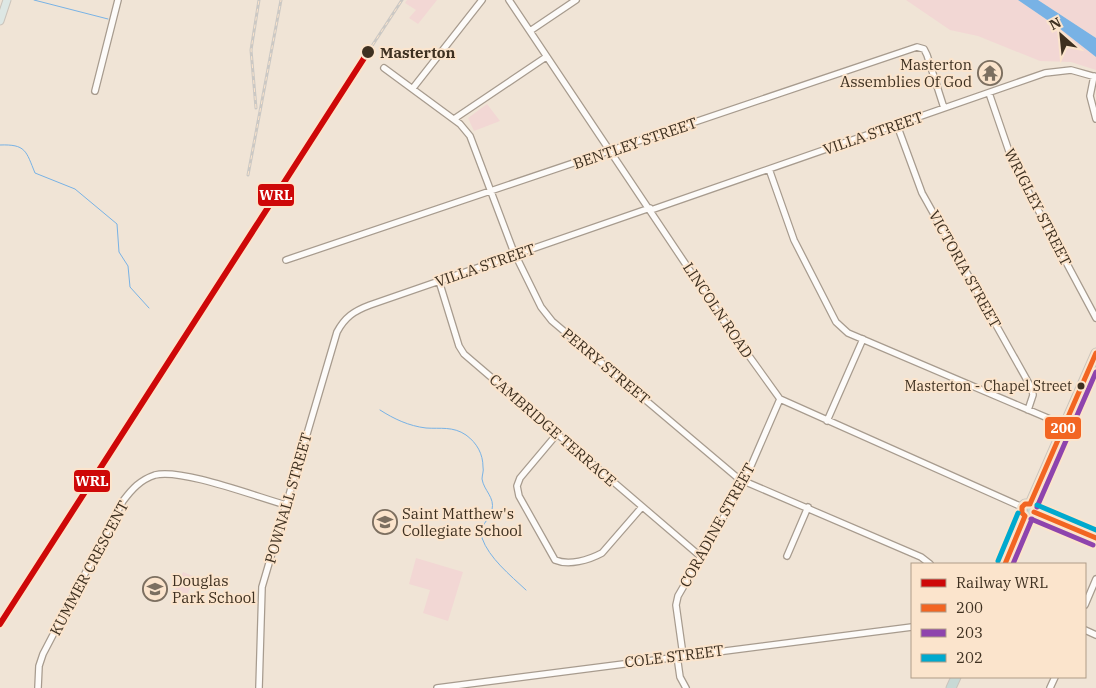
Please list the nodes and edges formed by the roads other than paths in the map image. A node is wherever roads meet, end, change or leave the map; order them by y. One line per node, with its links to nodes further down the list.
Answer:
1 (7, 0): 6 (main road)
2 (118, 0): 12 (street)
3 (482, 0): 11 (street)
4 (509, 0): 7 (street, LINCOLN ROAD)
5 (576, 0): 7 (street)
6 (0, 21)
7 (530, 31): 8 (street, LINCOLN ROAD)
8 (546, 56): 15 (street); 18 (street, LINCOLN ROAD)
9 (384, 68): 11 (street, PERRY STREET)
10 (1095, 77): 13 (street, VILLA STREET); 16 (street)
11 (413, 88): 15 (street, PERRY STREET)
12 (95, 91)
13 (989, 93): 14 (street, VILLA STREET); 26 (street, WRIGLEY STREET)
14 (944, 108): 17 (street, VILLA STREET); 18 (street, BENTLEY STREET)
15 (454, 119): 20 (street, PERRY STREET)
16 (1096, 119)
17 (897, 125): 19 (street, VILLA STREET); 30 (street, VICTORIA STREET)
18 (611, 151): 20 (street, BENTLEY STREET); 21 (street, LINCOLN ROAD)
19 (769, 169): 21 (street, VILLA STREET); 27 (street)
20 (490, 193): 22 (street, PERRY STREET); 23 (street, BENTLEY STREET)
21 (650, 209): 22 (street, VILLA STREET); 29 (street, LINCOLN ROAD)
22 (516, 254): 24 (street, VILLA STREET); 34 (street, PERRY STREET)
23 (286, 260)
24 (439, 281): 25 (street, VILLA STREET); 33 (street, CAMBRIDGE TERRACE)
25 (349, 314): 35 (street, POWNALL STREET)
26 (1096, 318)
27 (862, 340): 30 (street); 31 (street)
28 (1096, 353): 32 (highway)
29 (780, 399): 31 (street, LINCOLN ROAD); 34 (street, CORADINE STREET)
30 (1028, 410): 32 (street)
31 (827, 421): 38 (street, LINCOLN ROAD)
32 (1064, 425): 38 (highway)
33 (557, 434): 36 (street, CAMBRIDGE TERRACE); 36 (street)
34 (744, 482): 37 (street, PERRY STREET); 40 (street, CORADINE STREET)
35 (286, 505): 48 (street, KUMMER CRESCENT); 49 (street, POWNALL STREET)
36 (642, 507): 40 (street, CAMBRIDGE TERRACE)
37 (808, 507): 41 (street); 42 (street, PERRY STREET)
38 (1028, 510): 39 (street, LINCOLN ROAD); 43 (highway)
39 (1096, 538)
40 (700, 556): 47 (street, CORADINE STREET)
41 (786, 556)
42 (929, 563)
43 (1004, 563)
44 (1096, 579): 45 (street)
45 (1086, 603)
46 (911, 627): 47 (street, COLE STREET)
47 (680, 655): 50 (street, COLE STREET); 51 (street, CORADINE STREET)
48 (38, 688)
49 (259, 688)
50 (437, 688)
51 (686, 688)

